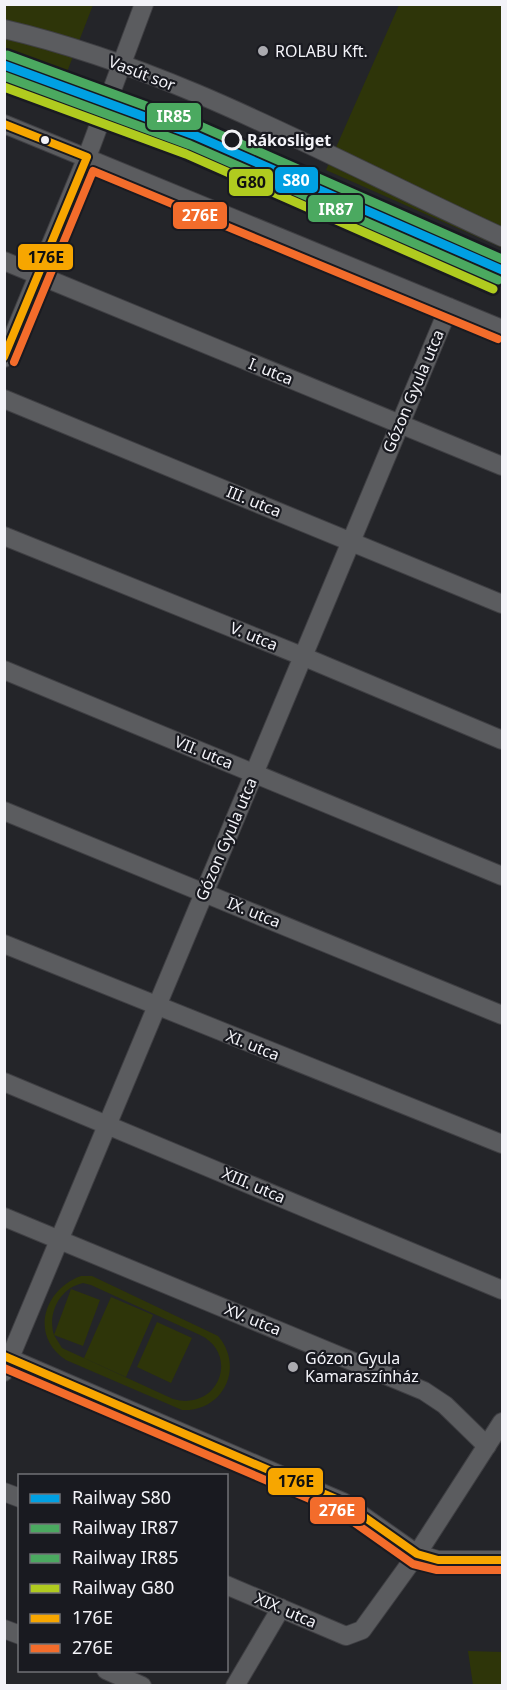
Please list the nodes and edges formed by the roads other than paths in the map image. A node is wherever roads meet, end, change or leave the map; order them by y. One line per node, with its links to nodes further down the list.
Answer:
1 (144, 4): 3 (street)
2 (4, 29): 3 (street, Vasút sor)
3 (120, 65): 5 (street); 6 (street, Vasút sor)
4 (4, 124): 5 (street)
5 (87, 157): 8 (street); 9 (street)
6 (502, 237)
7 (4, 261): 8 (street, I. utca)
8 (39, 275): 11 (street); 13 (street, I. utca)
9 (448, 307): 10 (street); 13 (street, Gózon Gyula utca)
10 (502, 329)
11 (4, 358)
12 (4, 399): 16 (street, III. utca)
13 (399, 424): 14 (street, I. utca); 16 (street, Gózon Gyula utca)
14 (502, 466)
15 (4, 536): 18 (street, V. utca)
16 (350, 541): 17 (street, III. utca); 18 (street, Gózon Gyula utca)
17 (502, 604)
18 (302, 656): 20 (street, V. utca); 21 (street, Gózon Gyula utca)
19 (4, 670): 21 (street, VII. utca)
20 (502, 740)
21 (254, 773): 23 (street, VII. utca); 24 (street, Gózon Gyula utca)
22 (4, 811): 24 (street, IX. utca)
23 (502, 876)
24 (203, 891): 26 (street, Gózon Gyula utca); 27 (street, IX. utca)
25 (4, 944): 26 (street, XI. utca)
26 (155, 1006): 29 (street, Gózon Gyula utca); 30 (street, XI. utca)
27 (502, 1015)
28 (4, 1082): 29 (street, XIII. utca)
29 (108, 1124): 32 (street, Gózon Gyula utca); 33 (street, XIII. utca)
30 (502, 1144)
31 (4, 1217): 32 (street, XV. utca)
32 (58, 1240): 34 (street, Gózon Gyula utca); 36 (street, XV. utca)
33 (502, 1290)
34 (6, 1362): 37 (street)
35 (502, 1422): 36 (street)
36 (487, 1446): 37 (street)
37 (417, 1554): 38 (street); 40 (street, XIX. utca)
38 (502, 1560)
39 (228, 1586): 40 (street, XIX. utca)
40 (281, 1608): 43 (street)
41 (108, 1672): 42 (street)
42 (142, 1686)
43 (235, 1686)

